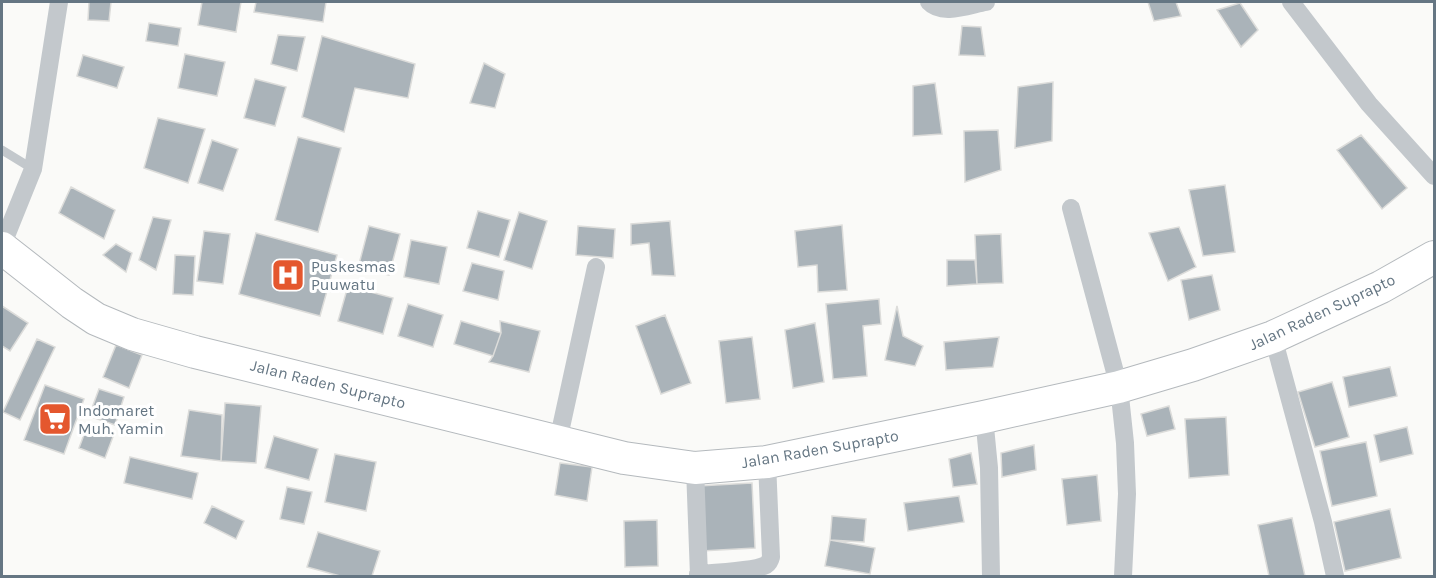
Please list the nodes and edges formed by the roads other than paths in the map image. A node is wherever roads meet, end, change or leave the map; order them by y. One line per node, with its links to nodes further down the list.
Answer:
1 (59, 2): 6 (street)
2 (929, 2): 3 (street)
3 (986, 2)
4 (1291, 2): 7 (street)
5 (2, 150): 6 (lane)
6 (33, 169): 9 (street)
7 (1434, 176)
8 (1071, 208): 13 (street)
9 (2, 247): 15 (highway, Jalan Raden Suprapto)
10 (1434, 257): 12 (highway, Jalan Raden Suprapto)
11 (596, 267): 15 (street)
12 (1273, 338): 13 (highway, Jalan Raden Suprapto); 21 (street)
13 (1119, 387): 14 (highway, Jalan Raden Suprapto); 20 (street)
14 (984, 417): 16 (highway, Jalan Raden Suprapto); 19 (street)
15 (558, 441): 17 (highway, Jalan Raden Suprapto)
16 (767, 462): 17 (highway, Jalan Raden Suprapto); 18 (street)
17 (694, 468): 18 (street)
18 (699, 575)
19 (991, 576)
20 (1124, 576)
21 (1335, 576)

